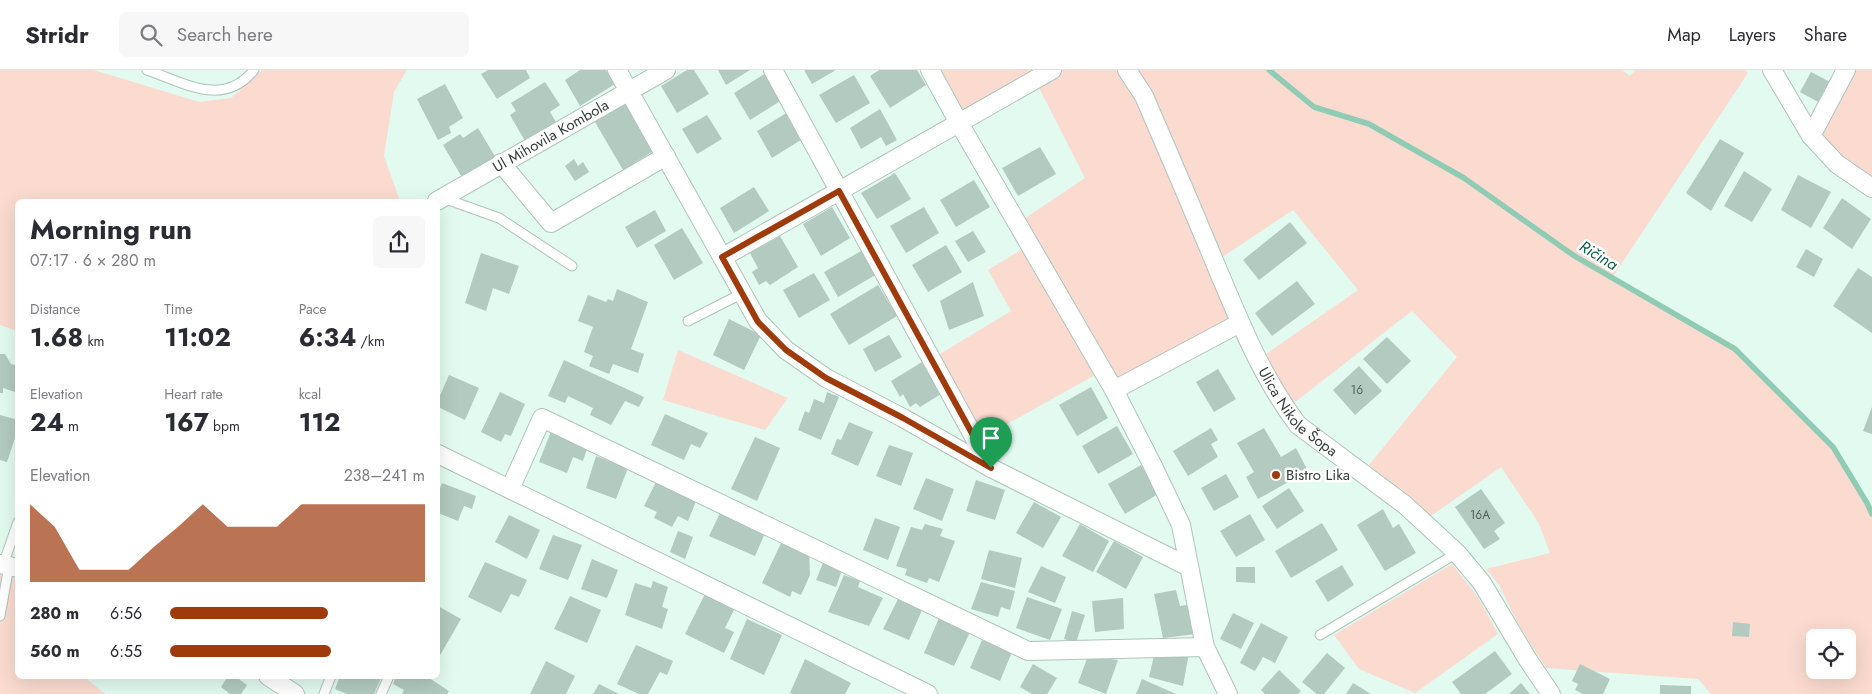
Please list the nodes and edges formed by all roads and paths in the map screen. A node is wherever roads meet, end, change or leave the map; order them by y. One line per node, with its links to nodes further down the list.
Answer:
1 (147, 70): 2 (lane)
2 (254, 70)
3 (617, 70): 11 (street)
4 (666, 70): 11 (street, Ul Mihovila Kombola)
5 (772, 70): 17 (street)
6 (930, 70): 12 (street)
7 (1052, 70): 12 (street)
8 (1127, 70): 23 (street, Ulica Nikole Šopa)
9 (1772, 70): 13 (street)
10 (1846, 70): 13 (street)
11 (629, 91): 14 (street); 15 (street, Ul Mihovila Kombola)
12 (959, 124): 17 (street); 24 (street)
13 (1811, 136): 16 (street)
14 (666, 156): 15 (street); 19 (street)
15 (502, 163): 18 (street, Ul Mihovila Kombola)
16 (1872, 188)
17 (839, 191): 19 (street); 26 (street)
18 (440, 199): 20 (lane)
19 (722, 257): 21 (street)
20 (572, 266)
21 (743, 293): 22 (lane); 26 (street)
22 (688, 321)
23 (1240, 323): 24 (street); 29 (street, Ulica Nikole Šopa)
24 (1114, 390): 31 (street)
25 (440, 455): 27 (street)
26 (991, 468): 31 (street)
27 (510, 489): 34 (street); 41 (street)
28 (15, 534): 30 (lane)
29 (1457, 554): 33 (lane); 43 (street, Ulica Nikole Šopa)
30 (7, 565): 32 (lane)
31 (1189, 567): 34 (street)
32 (0, 616)
33 (1320, 635)
34 (1205, 647): 42 (street)
35 (272, 679): 38 (street)
36 (330, 679): 39 (lane)
37 (388, 679): 40 (lane)
38 (295, 694)
39 (324, 694)
40 (381, 694)
41 (928, 694)
42 (1228, 694)
43 (1551, 694)

